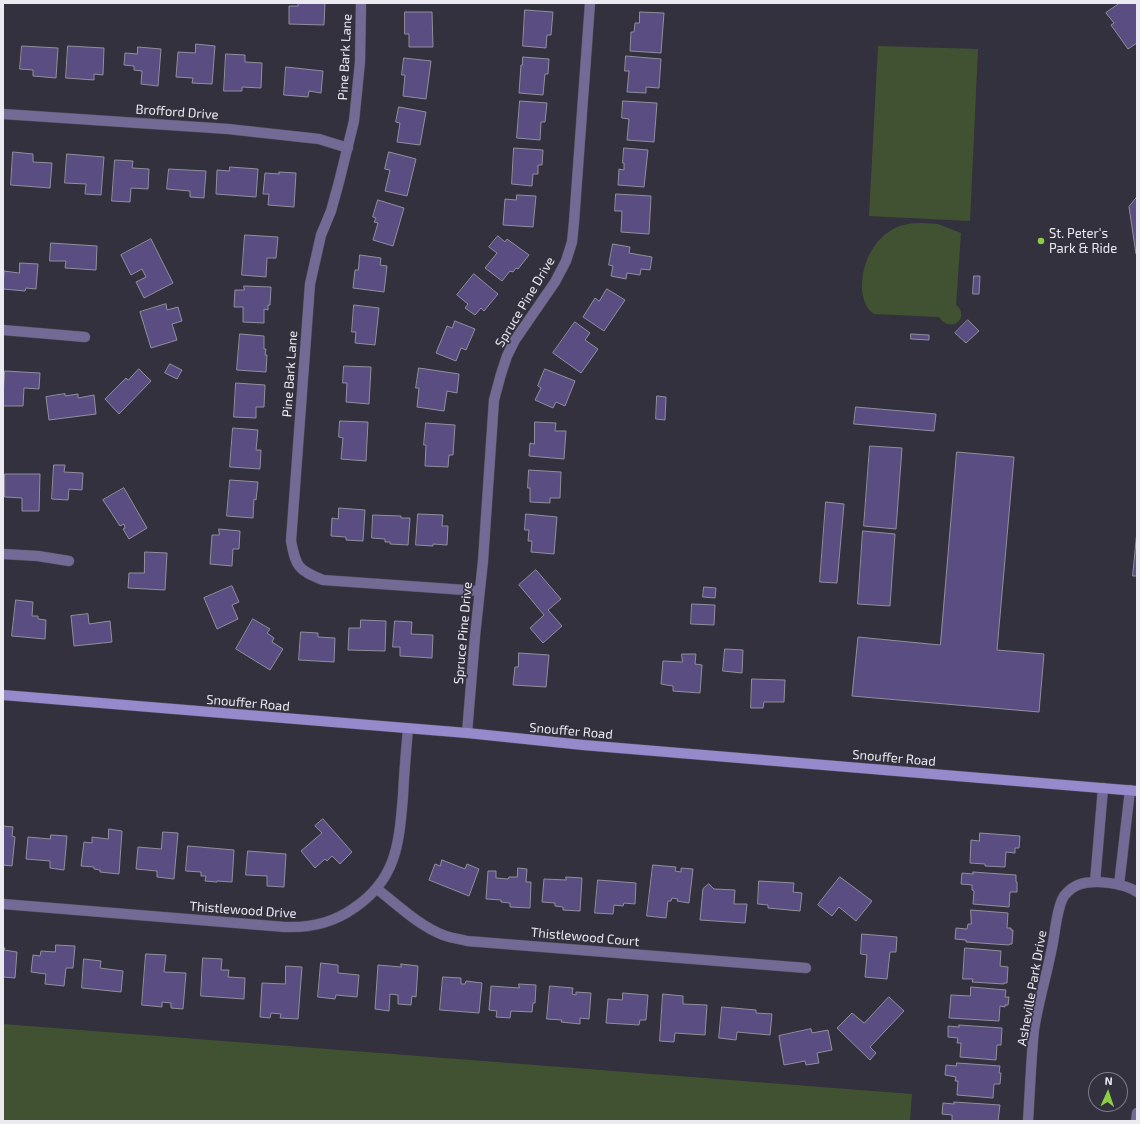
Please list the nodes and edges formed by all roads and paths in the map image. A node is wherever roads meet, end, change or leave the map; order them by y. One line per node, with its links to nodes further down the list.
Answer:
1 (361, 3): 4 (street, Pine Bark Lane)
2 (590, 3): 9 (street, Spruce Pine Drive)
3 (3, 114): 4 (street, Brofford Drive)
4 (348, 148): 9 (street, Pine Bark Lane)
5 (3, 330): 6 (street)
6 (85, 337)
7 (3, 554): 8 (street)
8 (69, 561)
9 (479, 591): 12 (street, Spruce Pine Drive)
10 (3, 695): 11 (main road, Snouffer Road)
11 (408, 729): 12 (main road, Snouffer Road); 17 (street, Thistlewood Drive)
12 (467, 733): 13 (main road, Snouffer Road)
13 (1103, 788): 14 (main road, Snouffer Road); 15 (street)
14 (1133, 791): 16 (street)
15 (1095, 882): 16 (street, Asheville Park Drive); 22 (street, Asheville Park Drive)
16 (1119, 885): 18 (street, Asheville Park Drive)
17 (377, 889): 19 (street, Thistlewood Drive); 20 (street, Thistlewood Court)
18 (1137, 892)
19 (3, 904)
20 (806, 968)
21 (1137, 1113): 23 (street)
22 (1028, 1121)
23 (1136, 1121)

